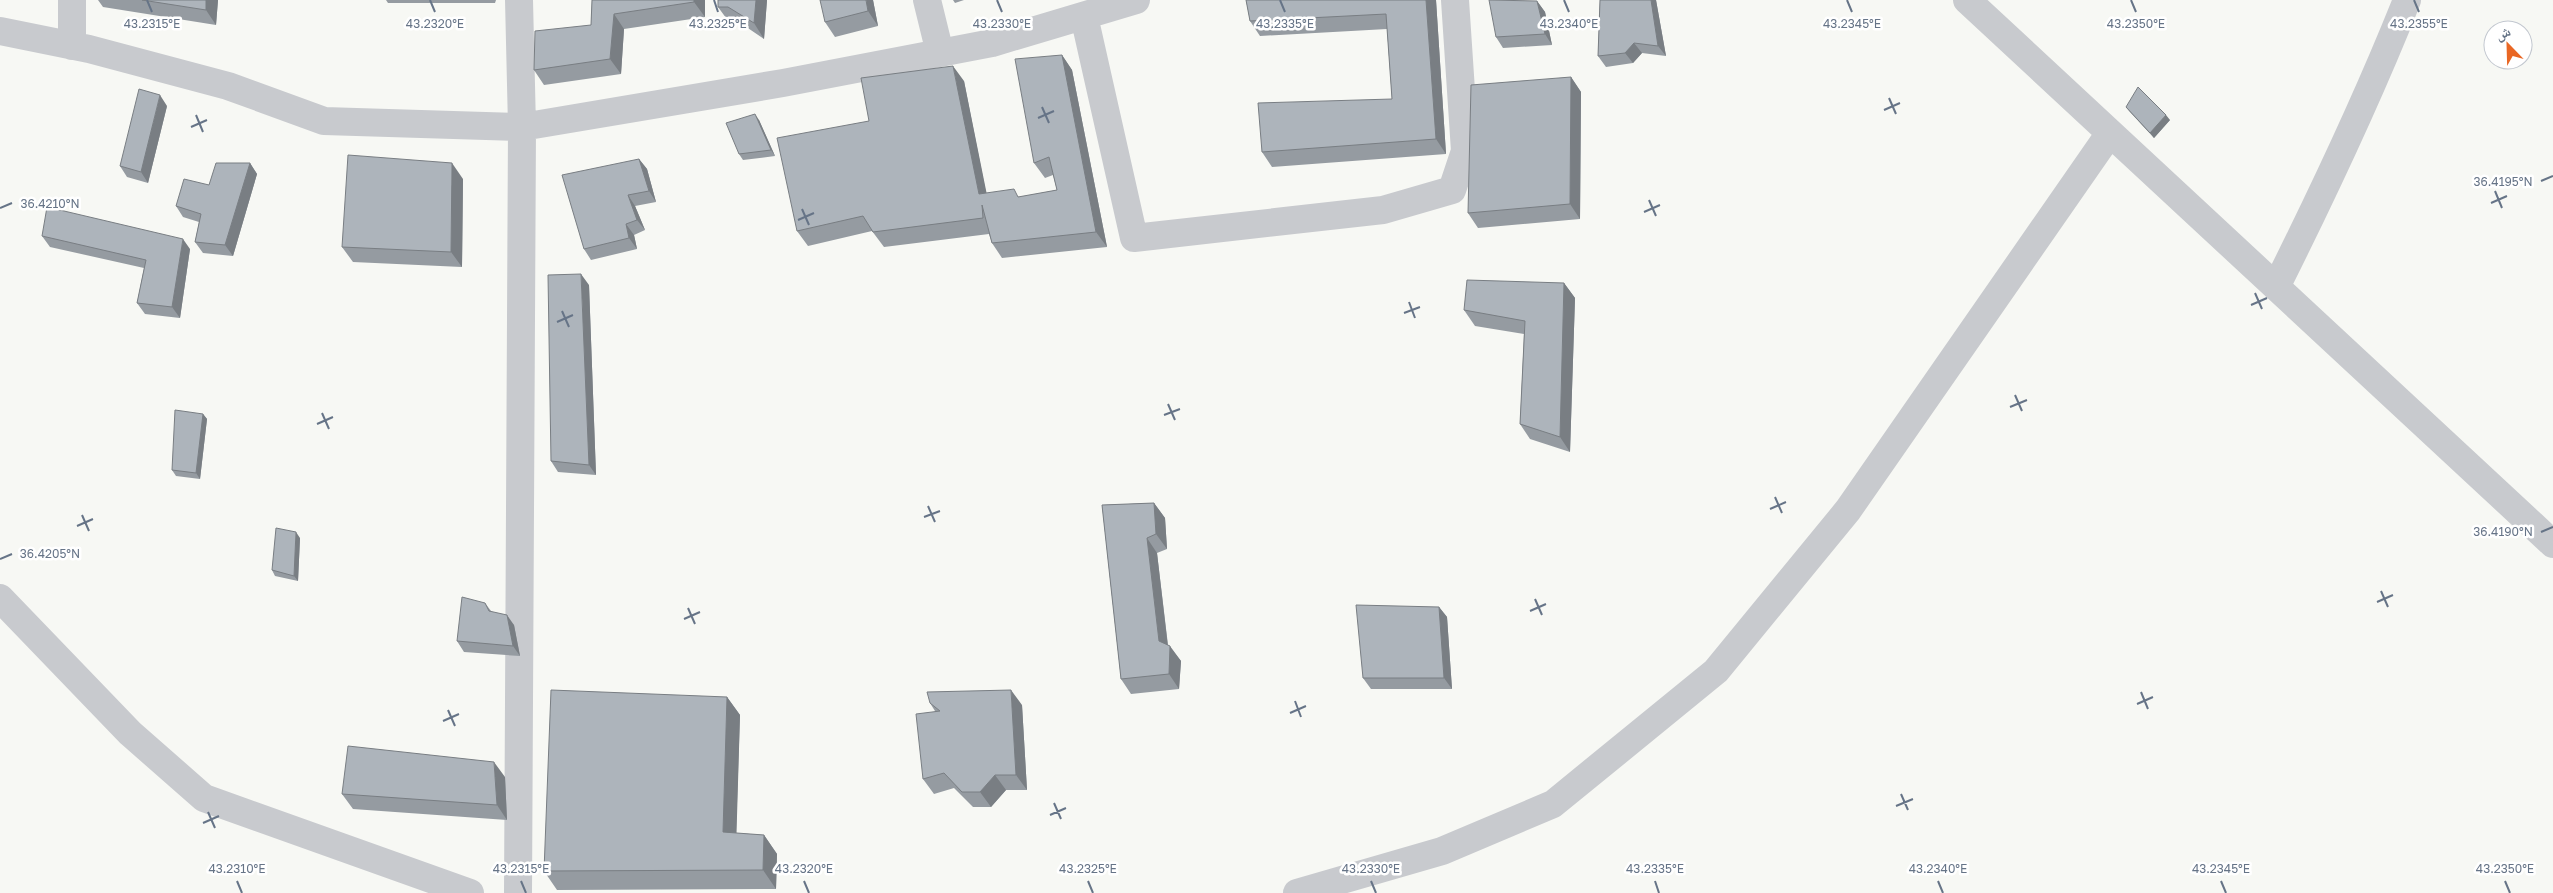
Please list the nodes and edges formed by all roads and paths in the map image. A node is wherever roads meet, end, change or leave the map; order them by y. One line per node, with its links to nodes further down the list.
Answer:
1 (72, 0): 10 (street)
2 (519, 0): 12 (street)
3 (927, 0): 11 (street)
4 (1136, 0): 8 (street)
5 (1455, 0): 8 (street)
6 (1967, 0): 13 (street)
7 (2407, 0): 14 (street)
8 (1084, 16): 11 (street)
9 (0, 31): 10 (street)
10 (72, 46): 12 (street)
11 (940, 53): 12 (street)
12 (522, 127): 18 (street)
13 (2110, 133): 14 (street); 19 (street)
14 (2276, 287): 15 (street)
15 (2553, 544)
16 (0, 598): 17 (street)
17 (470, 893)
18 (518, 893)
19 (1297, 893)

